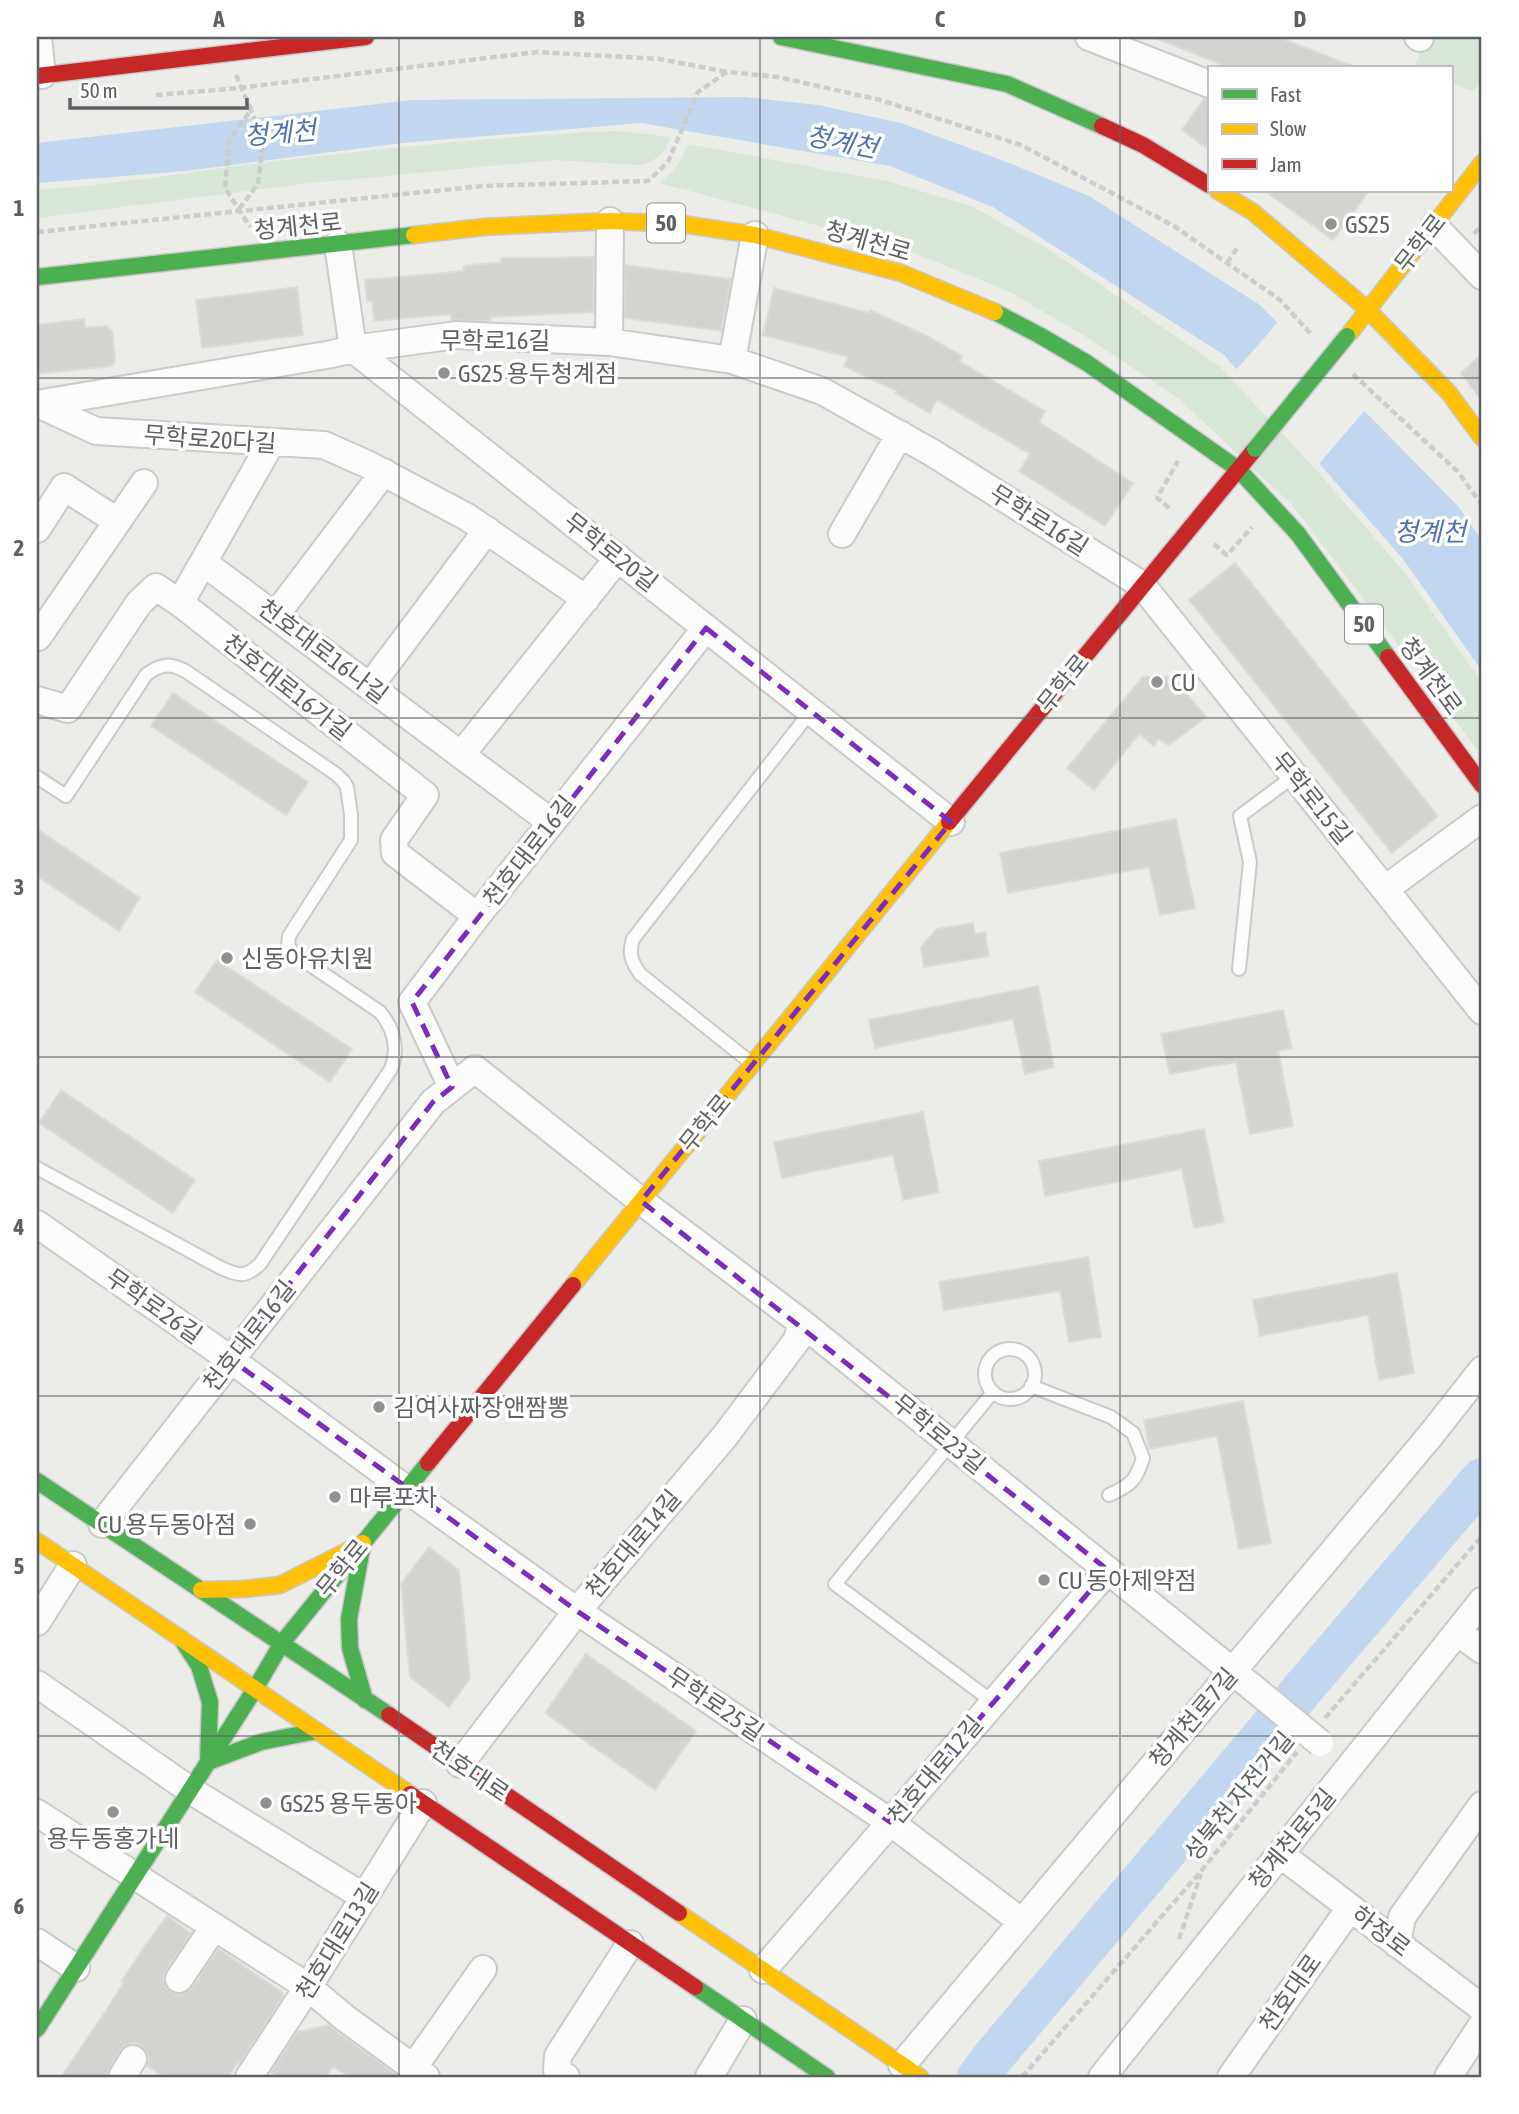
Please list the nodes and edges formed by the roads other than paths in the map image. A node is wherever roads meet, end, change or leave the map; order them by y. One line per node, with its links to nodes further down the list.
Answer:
1 (38, 37): 5 (street)
2 (366, 37): 5 (main road)
3 (781, 37): 8 (main road)
4 (1089, 37): 6 (street)
5 (39, 76)
6 (1208, 84)
7 (1482, 163): 9 (main road, 무학로)
8 (1208, 185)
9 (1455, 189): 12 (main road, 무학로)
10 (1220, 192): 17 (main road)
11 (610, 221): 13 (main road, 청계천로 / 50); 14 (main road, 청계천로 / 50); 18 (street)
12 (1434, 226): 15 (street); 17 (main road, 무학로)
13 (755, 235): 20 (street); 25 (main road, 청계천로 / 50)
14 (338, 244): 16 (main road, 청계천로 / 50); 19 (street)
15 (1482, 275)
16 (37, 277)
17 (1368, 310): 23 (main road); 25 (main road, 무학로, bridge)
18 (609, 342): 19 (street, 무학로16길); 20 (street, 무학로16길)
19 (353, 349): 21 (street, 무학로16길); 32 (street, 무학로20길)
20 (732, 360): 22 (street, 무학로16길)
21 (37, 404): 24 (street, 무학로20다길)
22 (900, 434): 31 (street); 34 (street, 무학로16길)
23 (1482, 438)
24 (271, 443): 26 (street, 무학로20다길); 33 (street)
25 (1238, 469): 34 (main road, 무학로); 46 (main road, 청계천로 / 50)
26 (384, 472): 30 (street, 무학로20다길); 37 (street)
27 (144, 483): 28 (street)
28 (117, 521): 29 (street); 39 (street)
29 (37, 529)
30 (487, 530): 35 (street, 무학로20다길); 40 (street)
31 (842, 534)
32 (618, 558): 35 (street); 38 (street, 무학로20길)
33 (204, 563): 36 (street); 37 (street, 천호대로16나길)
34 (1142, 585): 44 (street, 무학로15길); 49 (main road, 무학로)
35 (586, 599): 43 (street)
36 (180, 603): 41 (street, 천호대로16가길); 51 (street, 천호대로16가길)
37 (275, 615): 40 (street, 천호대로16나길)
38 (706, 628): 42 (street, 무학로20길); 48 (street, 천호대로16길)
39 (37, 635)
40 (369, 687): 43 (street, 천호대로16나길)
41 (37, 700)
42 (811, 711): 49 (street, 무학로20길); 54 (lane)
43 (461, 755): 48 (street, 천호대로16나길)
44 (1294, 776): 50 (street, 무학로15길); 52 (lane)
45 (37, 777): 56 (lane)
46 (1482, 785)
47 (1482, 818): 50 (street)
48 (551, 822): 51 (street, 천호대로16길)
49 (951, 822): 54 (main road, 무학로)
50 (1385, 890): 53 (street, 무학로15길)
51 (477, 916): 55 (street, 천호대로16길)
52 (1239, 969)
53 (1482, 1011)
54 (753, 1064): 57 (main road, 무학로)
55 (452, 1087): 57 (street, 천호대로16길); 60 (street, 천호대로16길)
56 (37, 1168)
57 (641, 1201): 59 (street, 무학로23길); 66 (main road, 무학로)
58 (37, 1224): 60 (street, 무학로26길)
59 (802, 1323): 64 (street, 무학로23길); 76 (street, 천호대로14길)
60 (230, 1359): 66 (street, 무학로26길); 68 (street, 천호대로16길)
61 (1482, 1370): 82 (street, 청계천로7길)
62 (1031, 1386): 63 (lane); 63 (lane); 67 (lane)
63 (993, 1392): 64 (lane)
64 (950, 1443): 73 (street, 무학로23길); 86 (lane)
65 (37, 1481): 68 (main road, 천호대로)
66 (406, 1489): 70 (main road, 무학로); 76 (street, 무학로25길)
67 (1109, 1494)
68 (102, 1524): 74 (main road, 천호대로)
69 (37, 1541): 72 (main road)
70 (363, 1543): 74 (main road); 80 (main road, 무학로); 85 (main road)
71 (347, 1563): 80 (main road, 무학로)
72 (73, 1565): 77 (street); 79 (main road)
73 (1108, 1570): 82 (street, 무학로23길); 86 (street, 천호대로12길)
74 (201, 1590): 80 (main road, 천호대로)
75 (1482, 1601): 78 (street, 청계천로5길)
76 (577, 1611): 89 (street, 천호대로14길); 95 (street, 무학로25길)
77 (37, 1622)
78 (1458, 1632): 81 (street); 90 (street, 청계천로5길)
79 (182, 1639): 84 (main road); 88 (main road)
80 (282, 1643): 84 (main road, 무학로); 85 (main road, 천호대로)
81 (1482, 1650)
82 (1242, 1679): 90 (street, 무학로23길, bridge); 100 (street, 청계천로7길)
83 (37, 1684): 91 (street)
84 (255, 1689): 87 (main road); 88 (main road, 무학로)
85 (365, 1700): 89 (main road, 천호대로)
86 (993, 1702): 95 (street, 천호대로12길)
87 (317, 1731): 88 (main road); 92 (main road)
88 (208, 1762): 91 (main road, 무학로)
89 (460, 1764): 107 (main road, 천호대로)
90 (1351, 1765): 96 (street, 청계천로5길)
91 (190, 1790): 97 (main road, 무학로); 98 (street)
92 (423, 1803): 98 (street, 천호대로13길); 103 (main road)
93 (1482, 1805): 104 (street)
94 (37, 1814): 97 (street)
95 (890, 1822): 100 (street, 무학로25길); 107 (street, 천호대로12길)
96 (1280, 1854): 99 (street, 하정로); 120 (street, 청계천로5길)
97 (134, 1877): 101 (street); 105 (main road, 무학로)
98 (364, 1897): 109 (street, 천호대로13길)
99 (1350, 1908): 104 (street, 하정로); 121 (street, 천호대로)
100 (1022, 1922): 114 (street, 청계천로7길)
101 (214, 1927): 108 (street); 109 (street)
102 (37, 1942): 105 (street)
103 (630, 1944): 111 (main road); 117 (street)
104 (1397, 1944): 110 (street, 하정로)
105 (76, 1968): 113 (main road, 무학로)
106 (483, 1969): 115 (street)
107 (763, 1970): 114 (main road, 천호대로)
108 (179, 1979)
109 (308, 1987): 115 (street); 116 (street, 천호대로13길)
110 (1482, 2008)
111 (743, 2021): 118 (street); 119 (main road)
112 (1482, 2025): 122 (street)
113 (37, 2029)
114 (911, 2071)
115 (420, 2072)
116 (249, 2077)
117 (566, 2077)
118 (709, 2077)
119 (827, 2077)
120 (1102, 2077)
121 (1231, 2077)
122 (1448, 2077)

